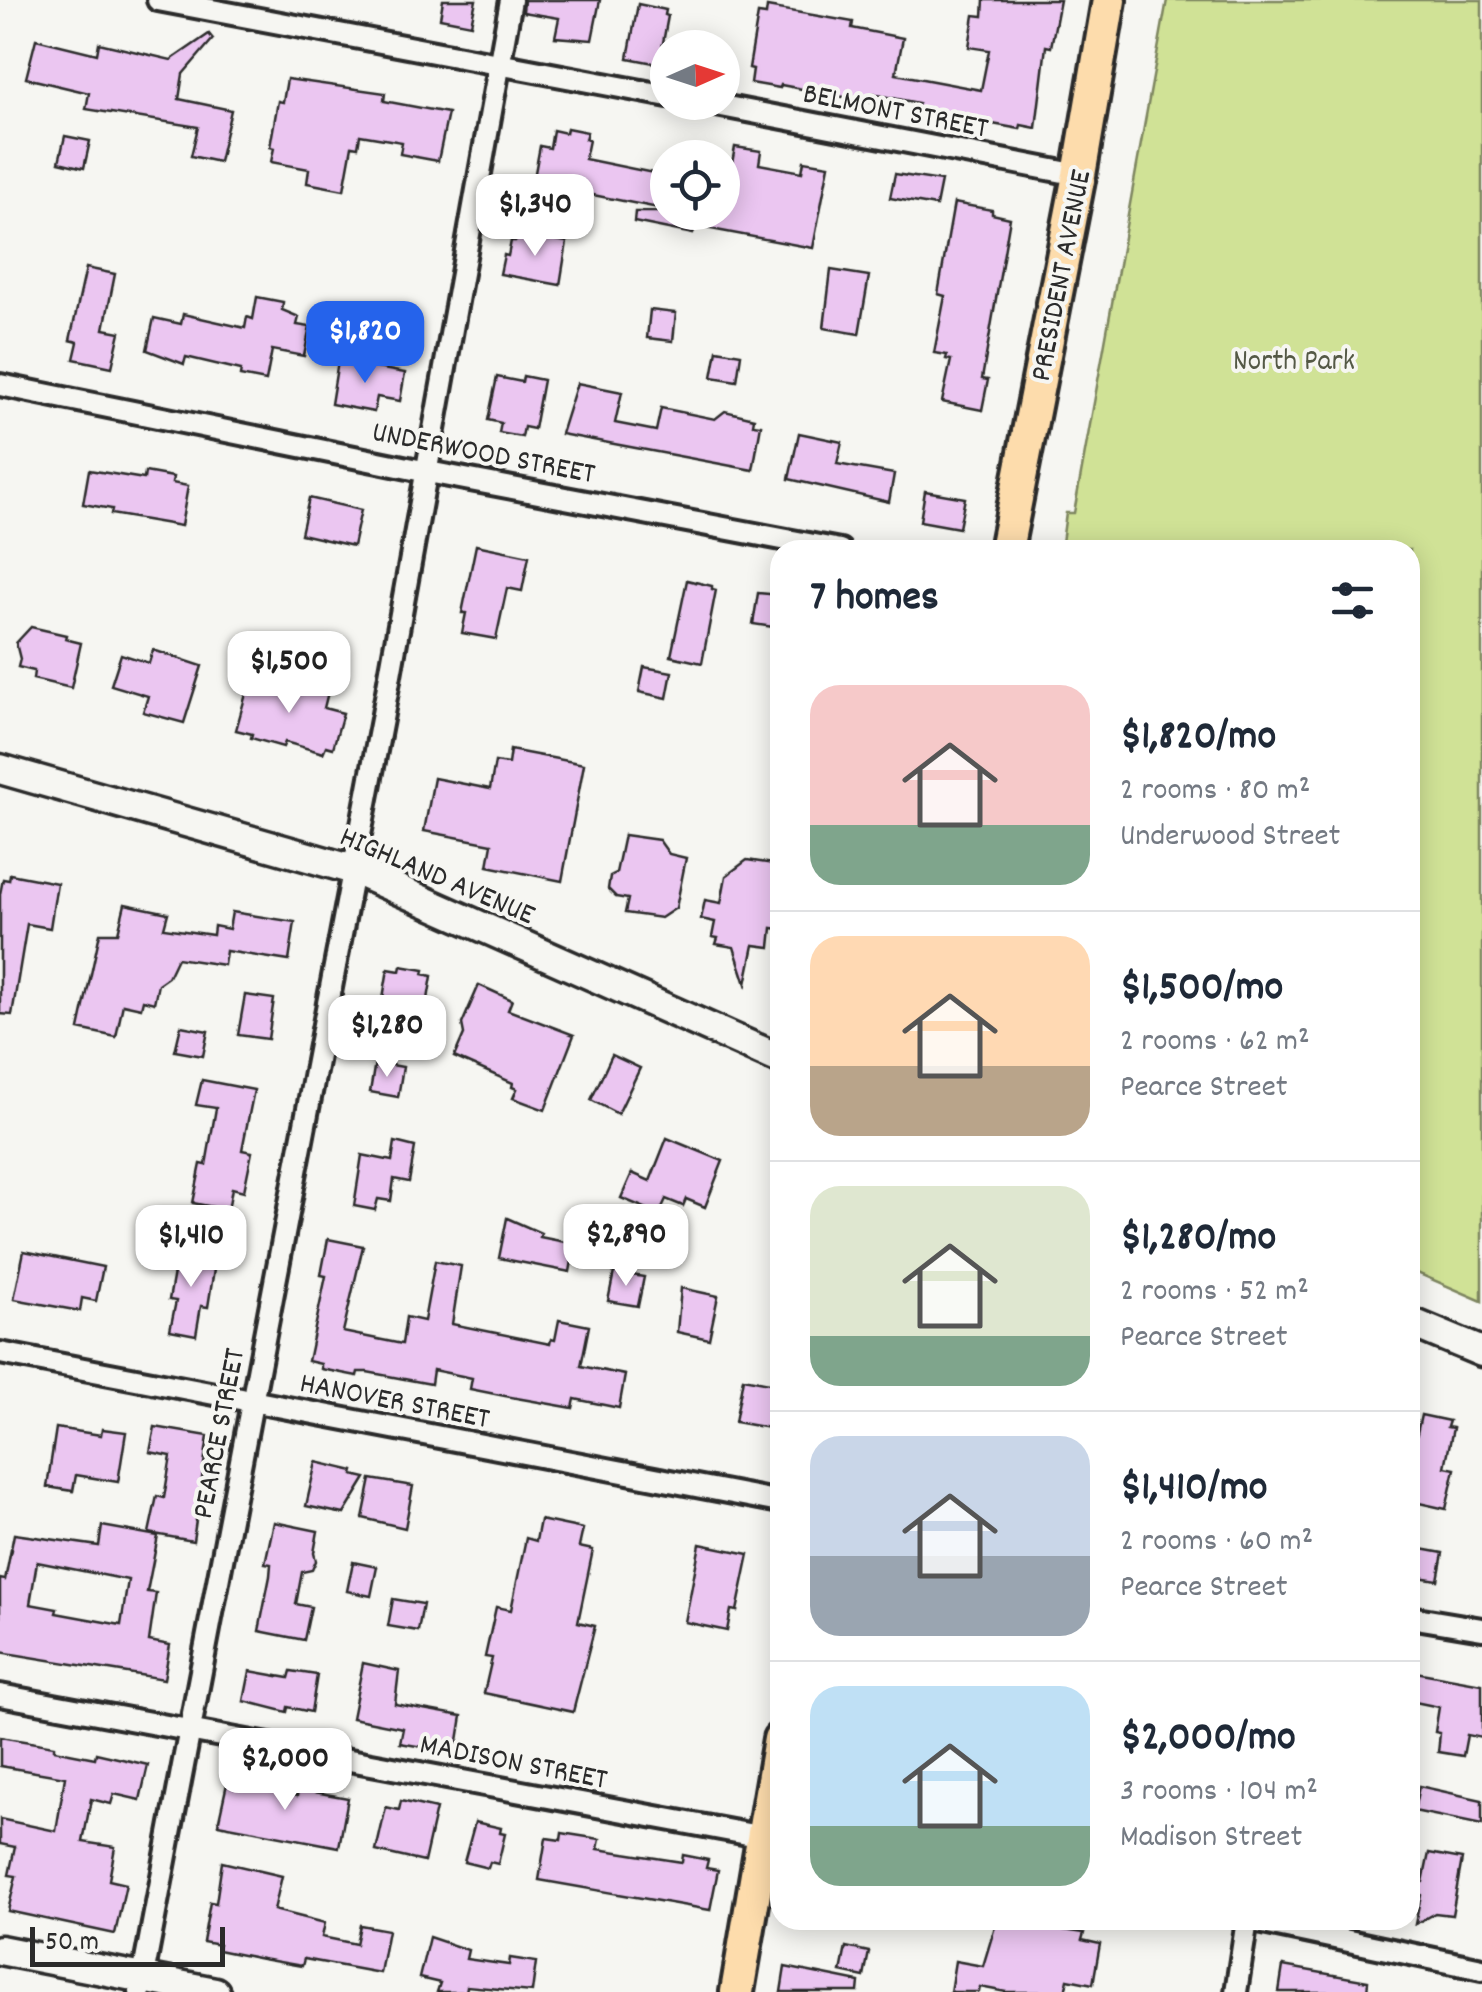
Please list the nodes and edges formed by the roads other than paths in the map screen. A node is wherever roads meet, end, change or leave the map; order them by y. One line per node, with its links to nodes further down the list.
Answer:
1 (158, 0): 4 (street)
2 (510, 0): 4 (street, PEARCE STREET)
3 (1108, 0): 7 (main road, PRESIDENT AVENUE)
4 (499, 64): 5 (street); 9 (street, PEARCE STREET)
5 (650, 93)
6 (740, 109): 7 (street, BELMONT STREET)
7 (1079, 174): 11 (main road, PRESIDENT AVENUE)
8 (0, 385): 9 (street, UNDERWOOD STREET)
9 (428, 472): 10 (street, UNDERWOOD STREET); 13 (street, PEARCE STREET)
10 (787, 540)
11 (1008, 540)
12 (0, 769): 13 (street, HIGHLAND AVENUE)
13 (354, 870): 14 (street, HIGHLAND AVENUE); 18 (street, PEARCE STREET)
14 (770, 1055)
15 (1420, 1326): 16 (street)
16 (1482, 1352)
17 (0, 1353): 18 (street, HANOVER STREET)
18 (254, 1402): 19 (street, HANOVER STREET); 23 (street, PEARCE STREET)
19 (770, 1500)
20 (1420, 1619): 21 (street)
21 (1482, 1629)
22 (0, 1695): 23 (street, MADISON STREET)
23 (190, 1729): 24 (street, MADISON STREET); 30 (street, PEARCE STREET)
24 (770, 1839)
25 (770, 1844): 32 (main road)
26 (1246, 1930): 33 (street)
27 (1296, 1930): 29 (street)
28 (0, 1950): 30 (street)
29 (1482, 1969)
30 (142, 1985): 31 (street)
31 (215, 1992)
32 (737, 1992)
33 (1236, 1992)

